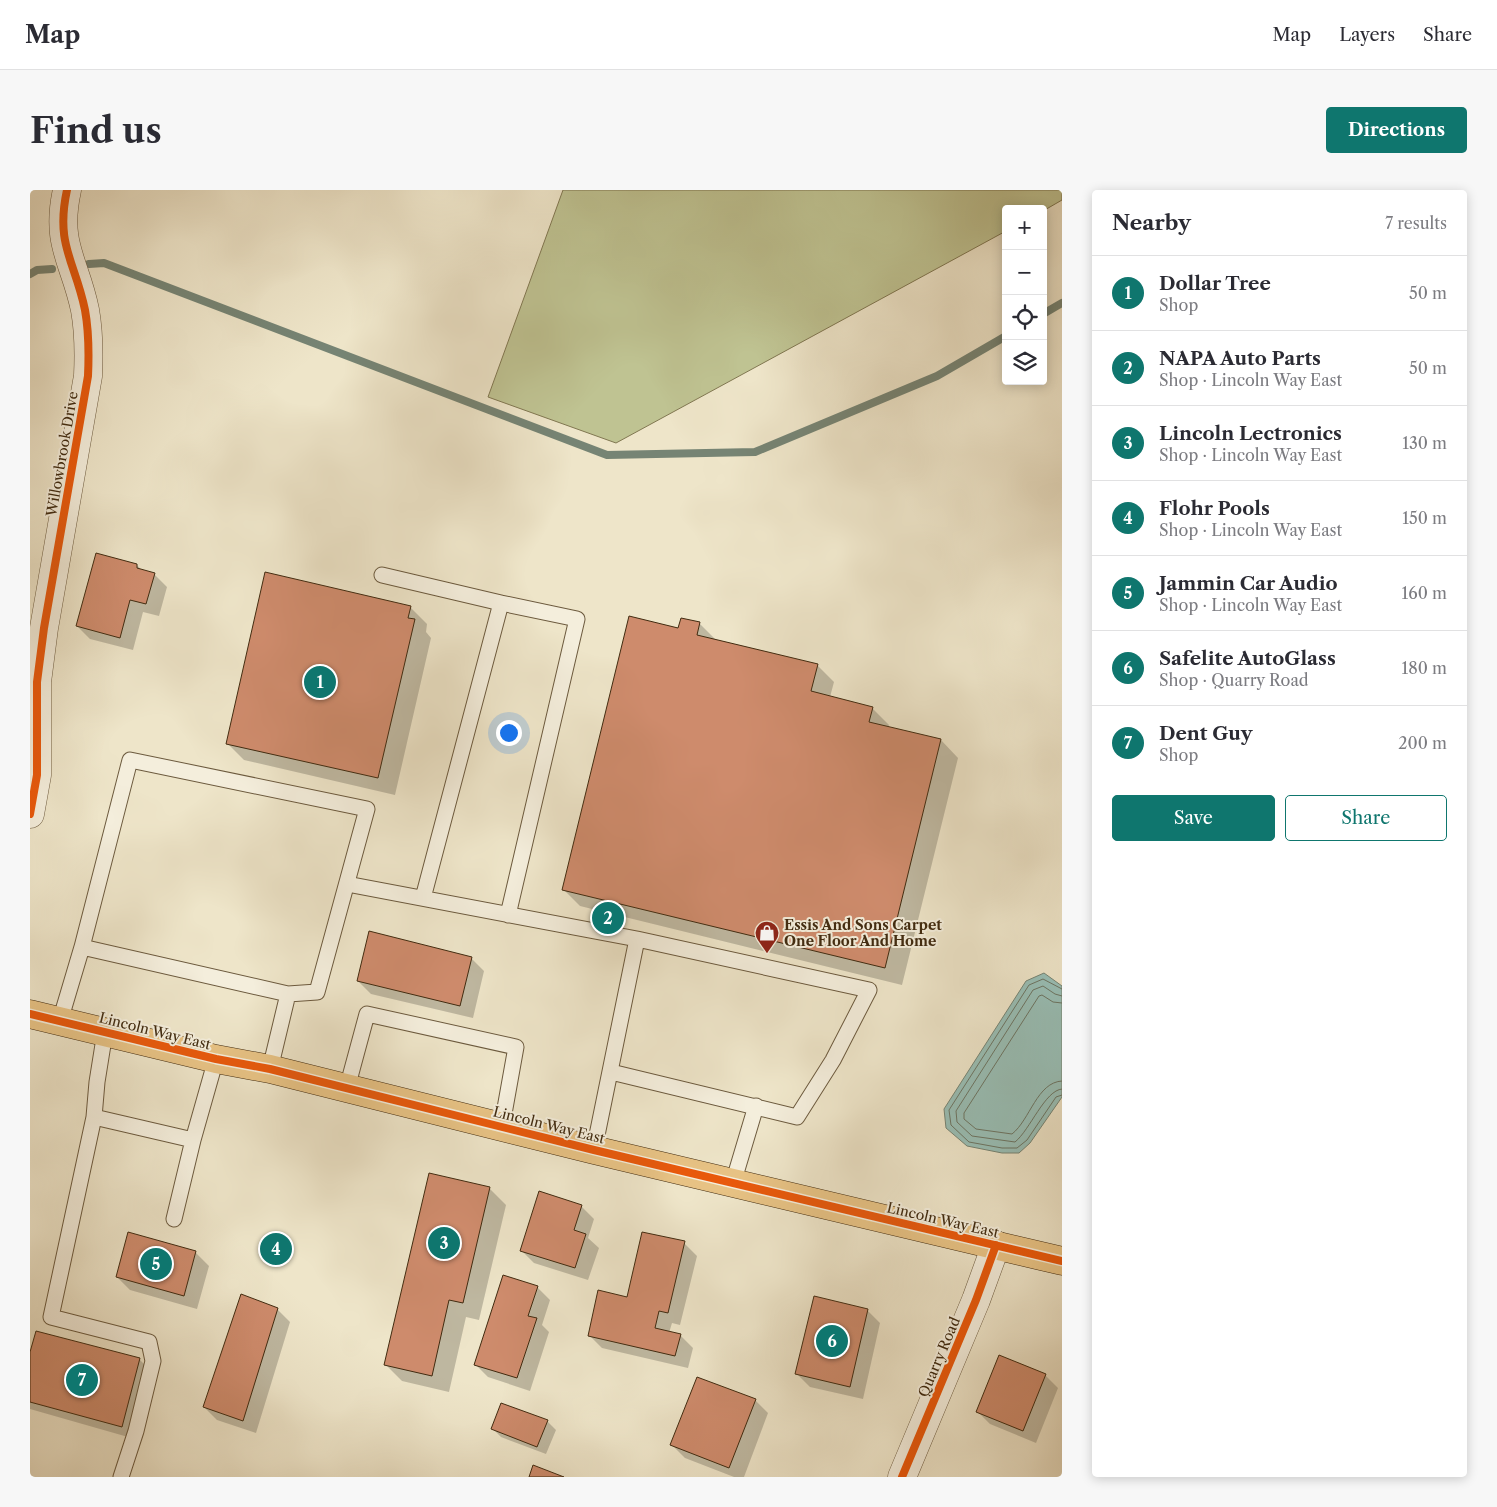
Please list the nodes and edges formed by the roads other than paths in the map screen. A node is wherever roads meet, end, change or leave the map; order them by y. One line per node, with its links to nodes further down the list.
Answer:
1 (67, 190): 4 (street, Willowbrook Drive)
2 (382, 575): 3 (lane)
3 (501, 602): 6 (lane); 7 (lane)
4 (30, 814)
5 (347, 884): 6 (lane); 9 (lane); 10 (lane)
6 (423, 898): 7 (lane)
7 (508, 915): 8 (lane)
8 (637, 939): 16 (lane); 18 (lane)
9 (82, 947): 10 (lane); 12 (lane)
10 (288, 994): 15 (lane)
11 (30, 1014): 12 (highway, Lincoln Way East)
12 (60, 1021): 13 (highway, Lincoln Way East)
13 (105, 1032): 14 (highway, Lincoln Way East); 19 (lane)
14 (216, 1059): 15 (highway, Lincoln Way East); 21 (lane)
15 (270, 1069): 17 (highway, Lincoln Way East)
16 (611, 1072): 18 (lane); 22 (lane)
17 (347, 1088): 20 (highway, Lincoln Way East); 20 (lane)
18 (756, 1106): 23 (lane)
19 (94, 1117): 21 (lane); 27 (lane)
20 (502, 1125): 22 (highway, Lincoln Way East)
21 (193, 1140): 24 (lane)
22 (594, 1150): 23 (highway, Lincoln Way East)
23 (733, 1183): 25 (highway, Lincoln Way East)
24 (174, 1219)
25 (996, 1245): 26 (highway, Lincoln Way East); 28 (street, Quarry Road)
26 (1062, 1261)
27 (121, 1477)
28 (902, 1477)

